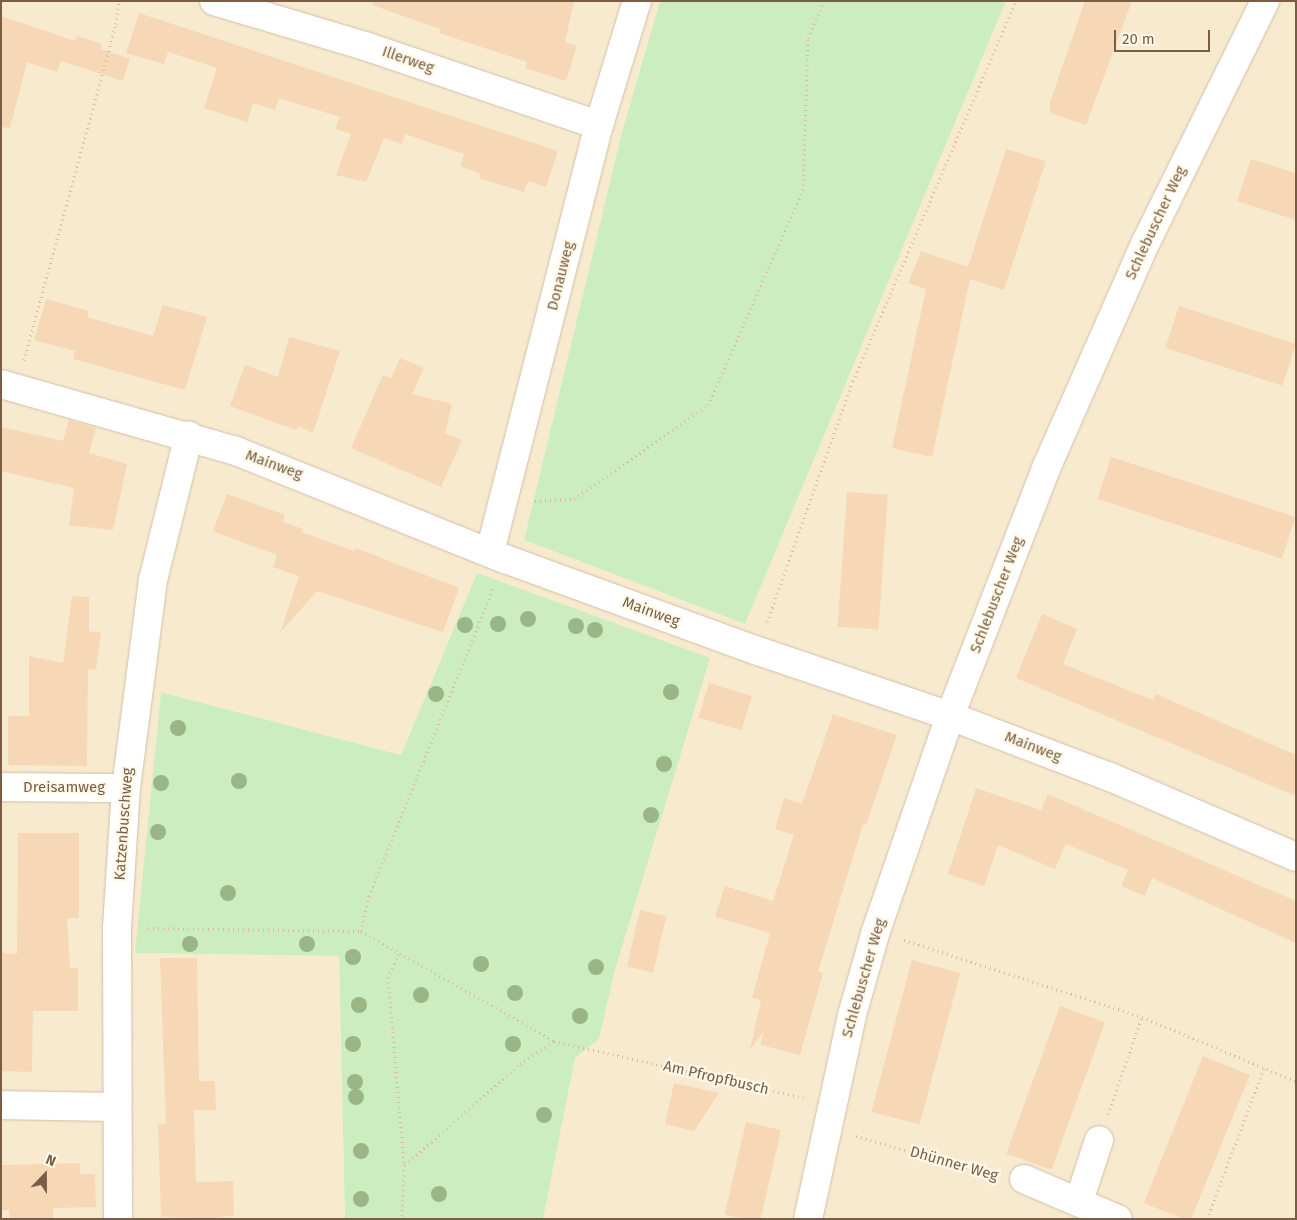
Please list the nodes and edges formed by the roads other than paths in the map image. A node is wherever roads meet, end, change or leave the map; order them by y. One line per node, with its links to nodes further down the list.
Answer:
1 (214, 1): 4 (street, Illerweg)
2 (637, 1): 4 (street, Donauweg)
3 (1265, 1): 8 (street, Schlebuscher Weg)
4 (599, 125): 7 (street, Donauweg)
5 (9, 386): 6 (street, Mainweg)
6 (189, 436): 7 (street, Mainweg); 10 (street, Katzenbuschweg)
7 (497, 555): 8 (street, Mainweg)
8 (950, 716): 11 (street, Mainweg); 18 (street, Schlebuscher Weg)
9 (1, 787): 10 (street, Dreisamweg)
10 (126, 788): 13 (street, Katzenbuschweg)
11 (1296, 857)
12 (1, 1105): 13 (street)
13 (117, 1107): 17 (street, Katzenbuschweg)
14 (1099, 1140): 16 (street)
15 (1024, 1179): 16 (street)
16 (1079, 1201): 19 (street)
17 (118, 1219)
18 (808, 1219)
19 (1118, 1219)

